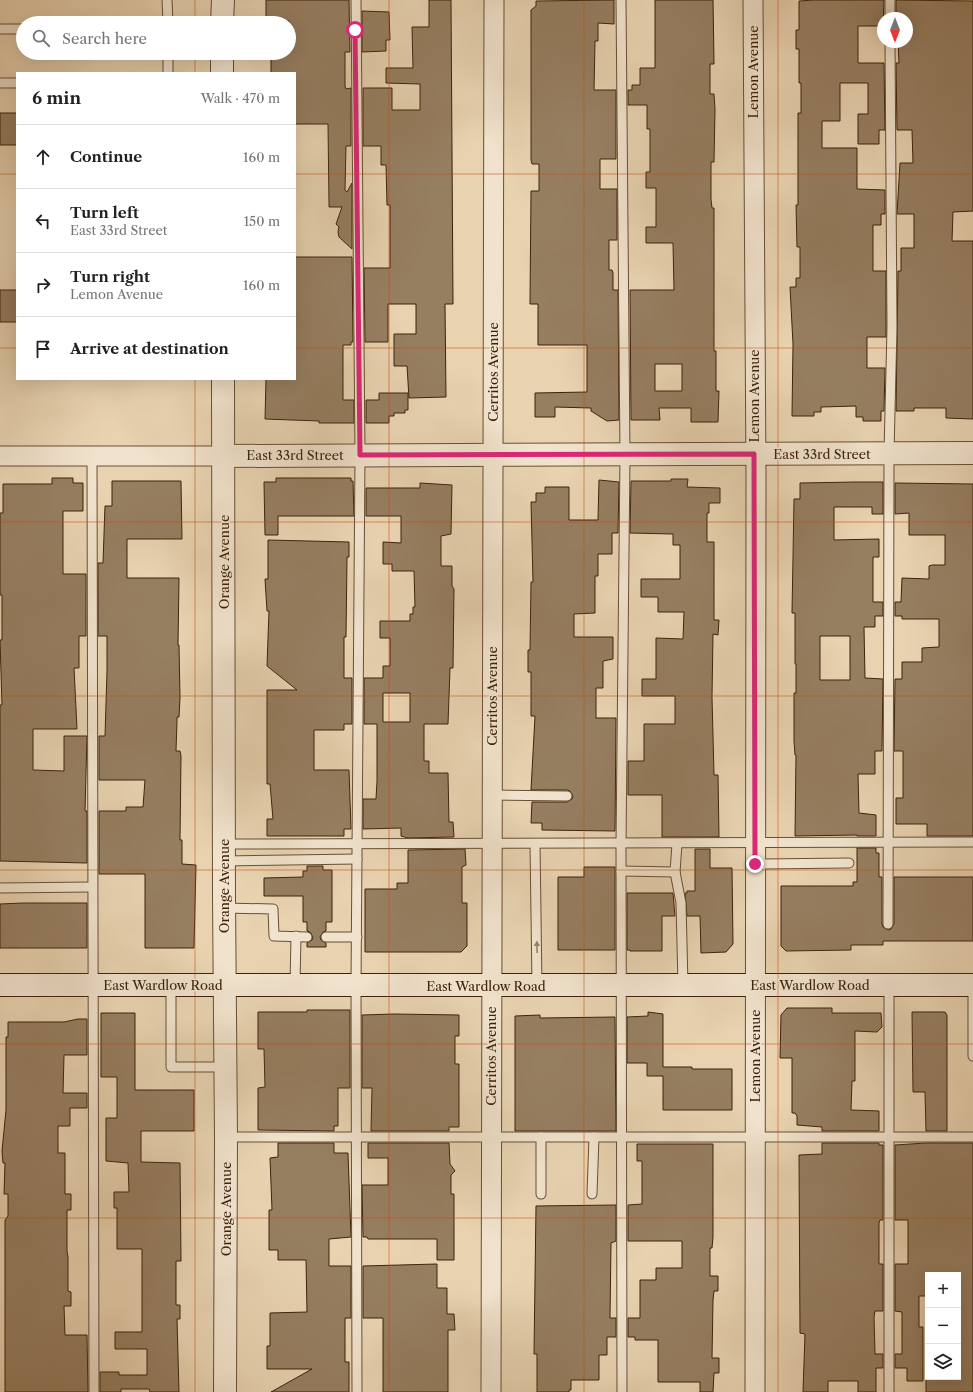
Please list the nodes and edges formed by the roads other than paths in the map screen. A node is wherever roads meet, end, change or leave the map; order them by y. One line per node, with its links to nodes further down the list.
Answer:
1 (167, 0): 9 (lane)
2 (223, 0): 10 (street)
3 (356, 0): 24 (lane)
4 (494, 0): 29 (street, Cerritos Avenue)
5 (621, 0): 25 (lane)
6 (753, 0): 22 (street, Lemon Avenue)
7 (890, 0): 8 (lane)
8 (890, 12)
9 (168, 16)
10 (222, 16)
11 (0, 29): 12 (lane)
12 (16, 29)
13 (890, 48): 23 (lane)
14 (168, 60): 16 (lane)
15 (222, 60): 17 (street)
16 (168, 72)
17 (222, 72)
18 (0, 83): 19 (lane)
19 (16, 83)
20 (223, 380): 28 (street, Orange Avenue)
21 (973, 453): 23 (street, East 33rd Street)
22 (754, 454): 23 (street, East 33rd Street); 25 (street, East 33rd Street); 33 (street, Lemon Avenue)
23 (889, 454): 34 (lane)
24 (360, 455): 28 (street, East 33rd Street); 29 (street, East 33rd Street); 35 (lane)
25 (625, 455): 29 (street, East 33rd Street); 38 (lane)
26 (0, 456): 27 (street, East 33rd Street)
27 (92, 456): 28 (street, East 33rd Street); 46 (lane)
28 (224, 456): 40 (street, Orange Avenue)
29 (493, 456): 30 (street, Cerritos Avenue)
30 (492, 795): 31 (lane); 36 (street, Cerritos Avenue)
31 (567, 796)
32 (973, 842): 34 (lane)
33 (755, 843): 34 (lane); 39 (lane); 43 (street, Lemon Avenue)
34 (888, 843): 49 (lane)
35 (358, 844): 36 (lane); 40 (lane); 41 (lane)
36 (492, 844): 37 (lane); 63 (street, Cerritos Avenue)
37 (535, 844): 38 (lane); 64 (lane, one-way to 37)
38 (621, 844): 39 (lane); 44 (lane)
39 (677, 844): 45 (lane)
40 (224, 852): 41 (lane); 48 (street, Orange Avenue)
41 (357, 859): 53 (lane)
42 (849, 863): 43 (lane)
43 (755, 864): 60 (street, Lemon Avenue)
44 (621, 871): 45 (lane); 65 (lane)
45 (675, 872): 59 (lane)
46 (92, 887): 47 (lane); 55 (lane)
47 (0, 888)
48 (224, 908): 50 (lane); 56 (street, Orange Avenue)
49 (888, 924)
50 (296, 936): 51 (lane); 57 (lane)
51 (307, 937)
52 (326, 937): 53 (lane)
53 (357, 937): 58 (lane)
54 (0, 985): 55 (street, East Wardlow Road)
55 (93, 985): 62 (street, East Wardlow Road); 80 (lane)
56 (226, 985): 57 (street, East Wardlow Road); 62 (street, East Wardlow Road); 68 (street, Orange Avenue)
57 (295, 985): 58 (street, East Wardlow Road)
58 (356, 985): 63 (street, East Wardlow Road); 75 (lane)
59 (683, 985): 60 (street, East Wardlow Road); 65 (street, East Wardlow Road)
60 (756, 985): 66 (street, East Wardlow Road); 69 (street, Lemon Avenue)
61 (973, 985): 66 (street, East Wardlow Road); 67 (lane)
62 (171, 986): 68 (lane)
63 (492, 986): 64 (street, East Wardlow Road); 77 (street, Cerritos Avenue)
64 (537, 986): 65 (street, East Wardlow Road)
65 (622, 986): 71 (lane)
66 (889, 986): 72 (lane)
67 (973, 1056)
68 (226, 1067): 74 (street, Orange Avenue)
69 (755, 1135): 71 (lane); 72 (lane); 85 (street, Lemon Avenue)
70 (594, 1136): 71 (lane); 76 (lane); 79 (lane)
71 (621, 1136): 84 (lane)
72 (889, 1136): 73 (lane); 86 (lane)
73 (973, 1136)
74 (226, 1137): 75 (lane); 81 (street, Orange Avenue)
75 (357, 1137): 77 (lane); 82 (lane)
76 (541, 1137): 77 (lane); 78 (lane)
77 (491, 1138): 83 (street, Cerritos Avenue)
78 (541, 1194)
79 (592, 1194)
80 (94, 1392)
81 (226, 1392)
82 (357, 1392)
83 (491, 1392)
84 (622, 1392)
85 (755, 1392)
86 (889, 1392)

